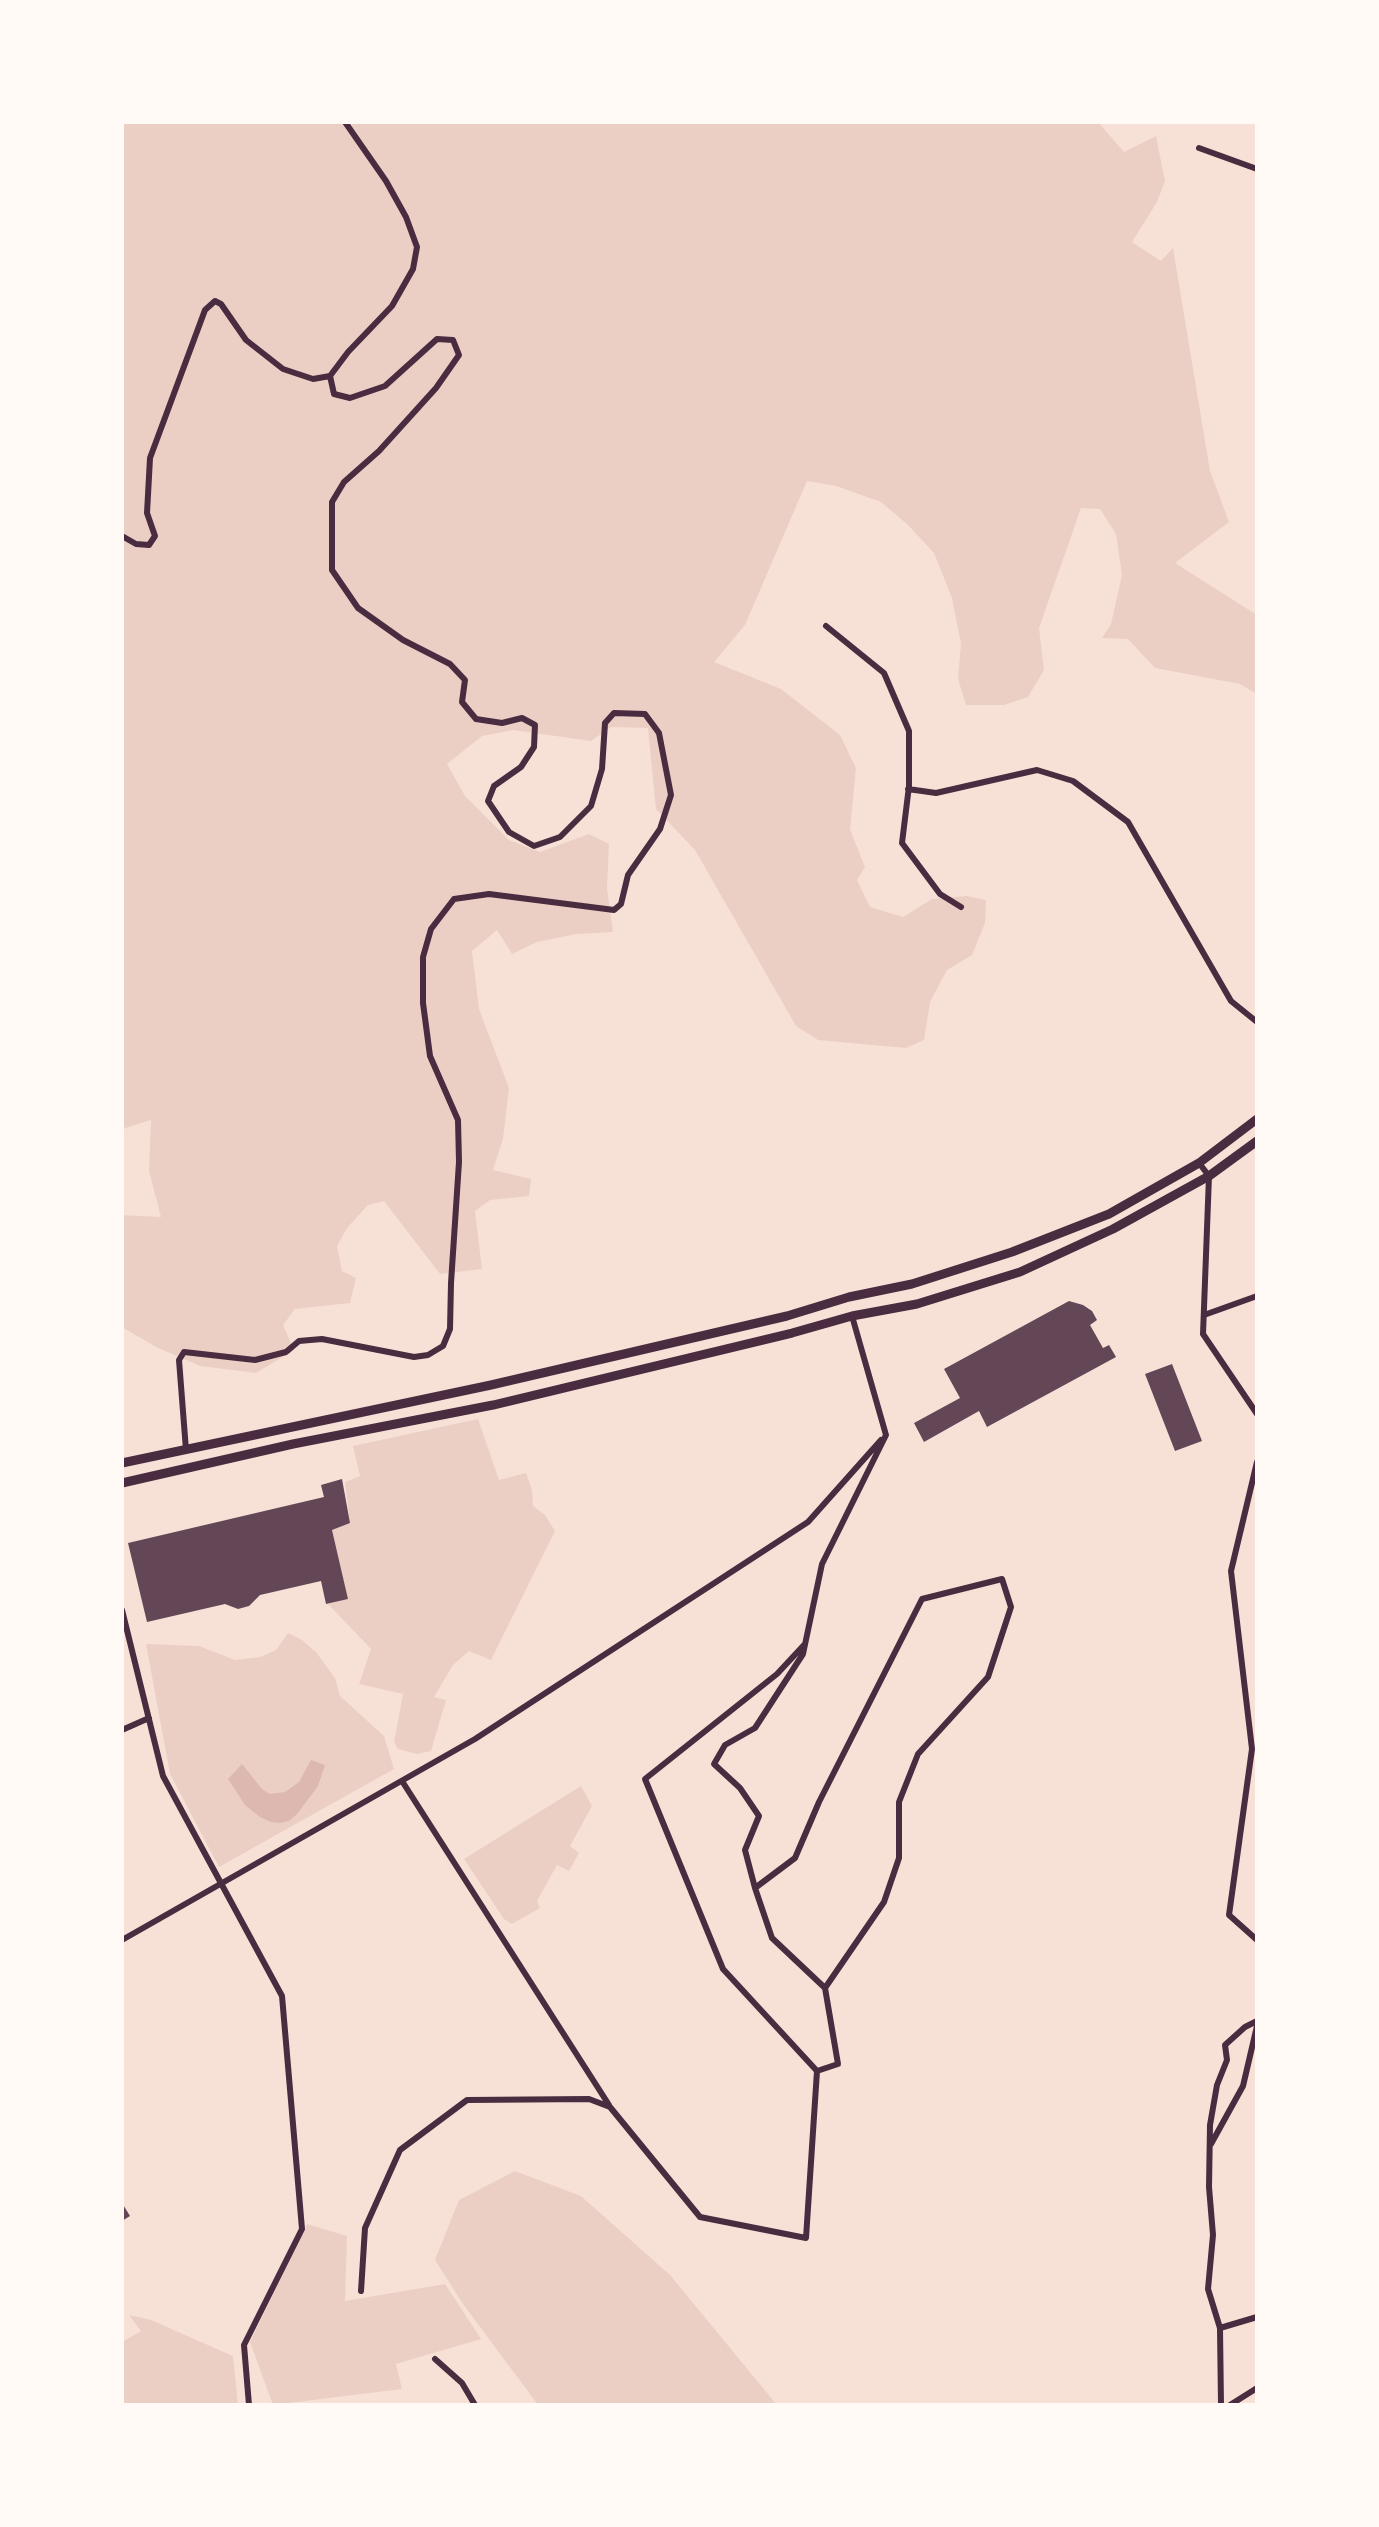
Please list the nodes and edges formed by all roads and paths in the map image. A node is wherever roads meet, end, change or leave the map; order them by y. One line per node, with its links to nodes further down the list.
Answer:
1 (345, 122): 4 (street)
2 (1199, 148): 3 (street)
3 (1257, 169)
4 (330, 376): 5 (street); 19 (street)
5 (122, 536)
6 (826, 626): 7 (street)
7 (908, 789): 8 (street); 9 (street)
8 (961, 907)
9 (1257, 1022)
10 (1257, 1119): 12 (main road)
11 (1257, 1141): 13 (main road)
12 (1199, 1163): 13 (street); 19 (main road)
13 (1209, 1176): 15 (street); 16 (main road)
14 (1257, 1296): 15 (street)
15 (1204, 1315): 17 (street)
16 (852, 1316): 18 (street); 22 (main road)
17 (1257, 1414)
18 (886, 1435): 24 (street); 27 (street)
19 (186, 1450): 21 (main road)
20 (1257, 1462): 31 (street)
21 (122, 1463)
22 (122, 1483)
23 (122, 1610): 25 (street)
24 (806, 1642): 29 (street); 34 (street)
25 (149, 1718): 26 (street); 28 (street)
26 (122, 1730)
27 (402, 1781): 28 (street); 35 (street)
28 (221, 1883): 30 (street); 42 (street)
29 (755, 1888): 32 (street); 32 (street)
30 (122, 1940)
31 (1257, 1940)
32 (825, 1988): 34 (street)
33 (1257, 2024): 36 (street); 36 (street)
34 (817, 2071): 35 (street)
35 (610, 2107): 37 (street)
36 (1210, 2146): 39 (street)
37 (361, 2291)
38 (1257, 2317): 39 (street)
39 (1220, 2328): 44 (street)
40 (435, 2359): 43 (street)
41 (1257, 2388): 45 (street)
42 (249, 2405)
43 (475, 2405)
44 (1221, 2405)
45 (1230, 2405)

